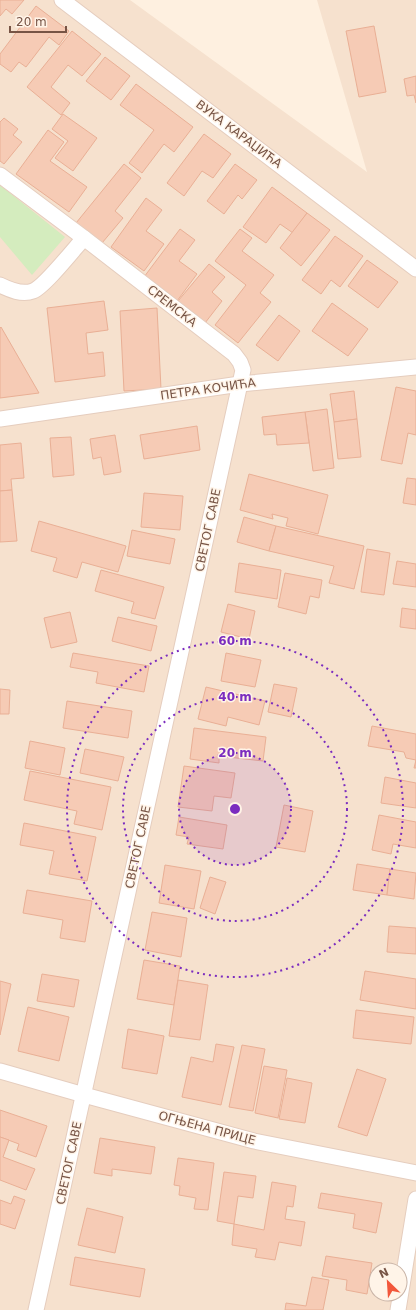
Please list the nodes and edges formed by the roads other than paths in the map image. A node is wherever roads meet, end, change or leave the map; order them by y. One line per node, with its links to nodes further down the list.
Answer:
1 (62, 0): 4 (street, ВУКА КАРАЏИЋА)
2 (0, 175): 3 (street, СРЕМСКА)
3 (84, 238): 5 (street); 7 (street, СРЕМСКА)
4 (416, 269)
5 (0, 285)
6 (416, 367): 7 (street, ПЕТРА КОЧИЋА)
7 (240, 384): 8 (street, ПЕТРА КОЧИЋА); 10 (street, СВЕТОГ САВЕ)
8 (0, 419)
9 (0, 1071): 10 (street, ОГЊЕНА ПРИЦЕ)
10 (84, 1095): 11 (street, ОГЊЕНА ПРИЦЕ); 13 (street, СВЕТОГ САВЕ)
11 (416, 1173)
12 (416, 1199): 14 (street)
13 (36, 1310)
14 (398, 1310)

